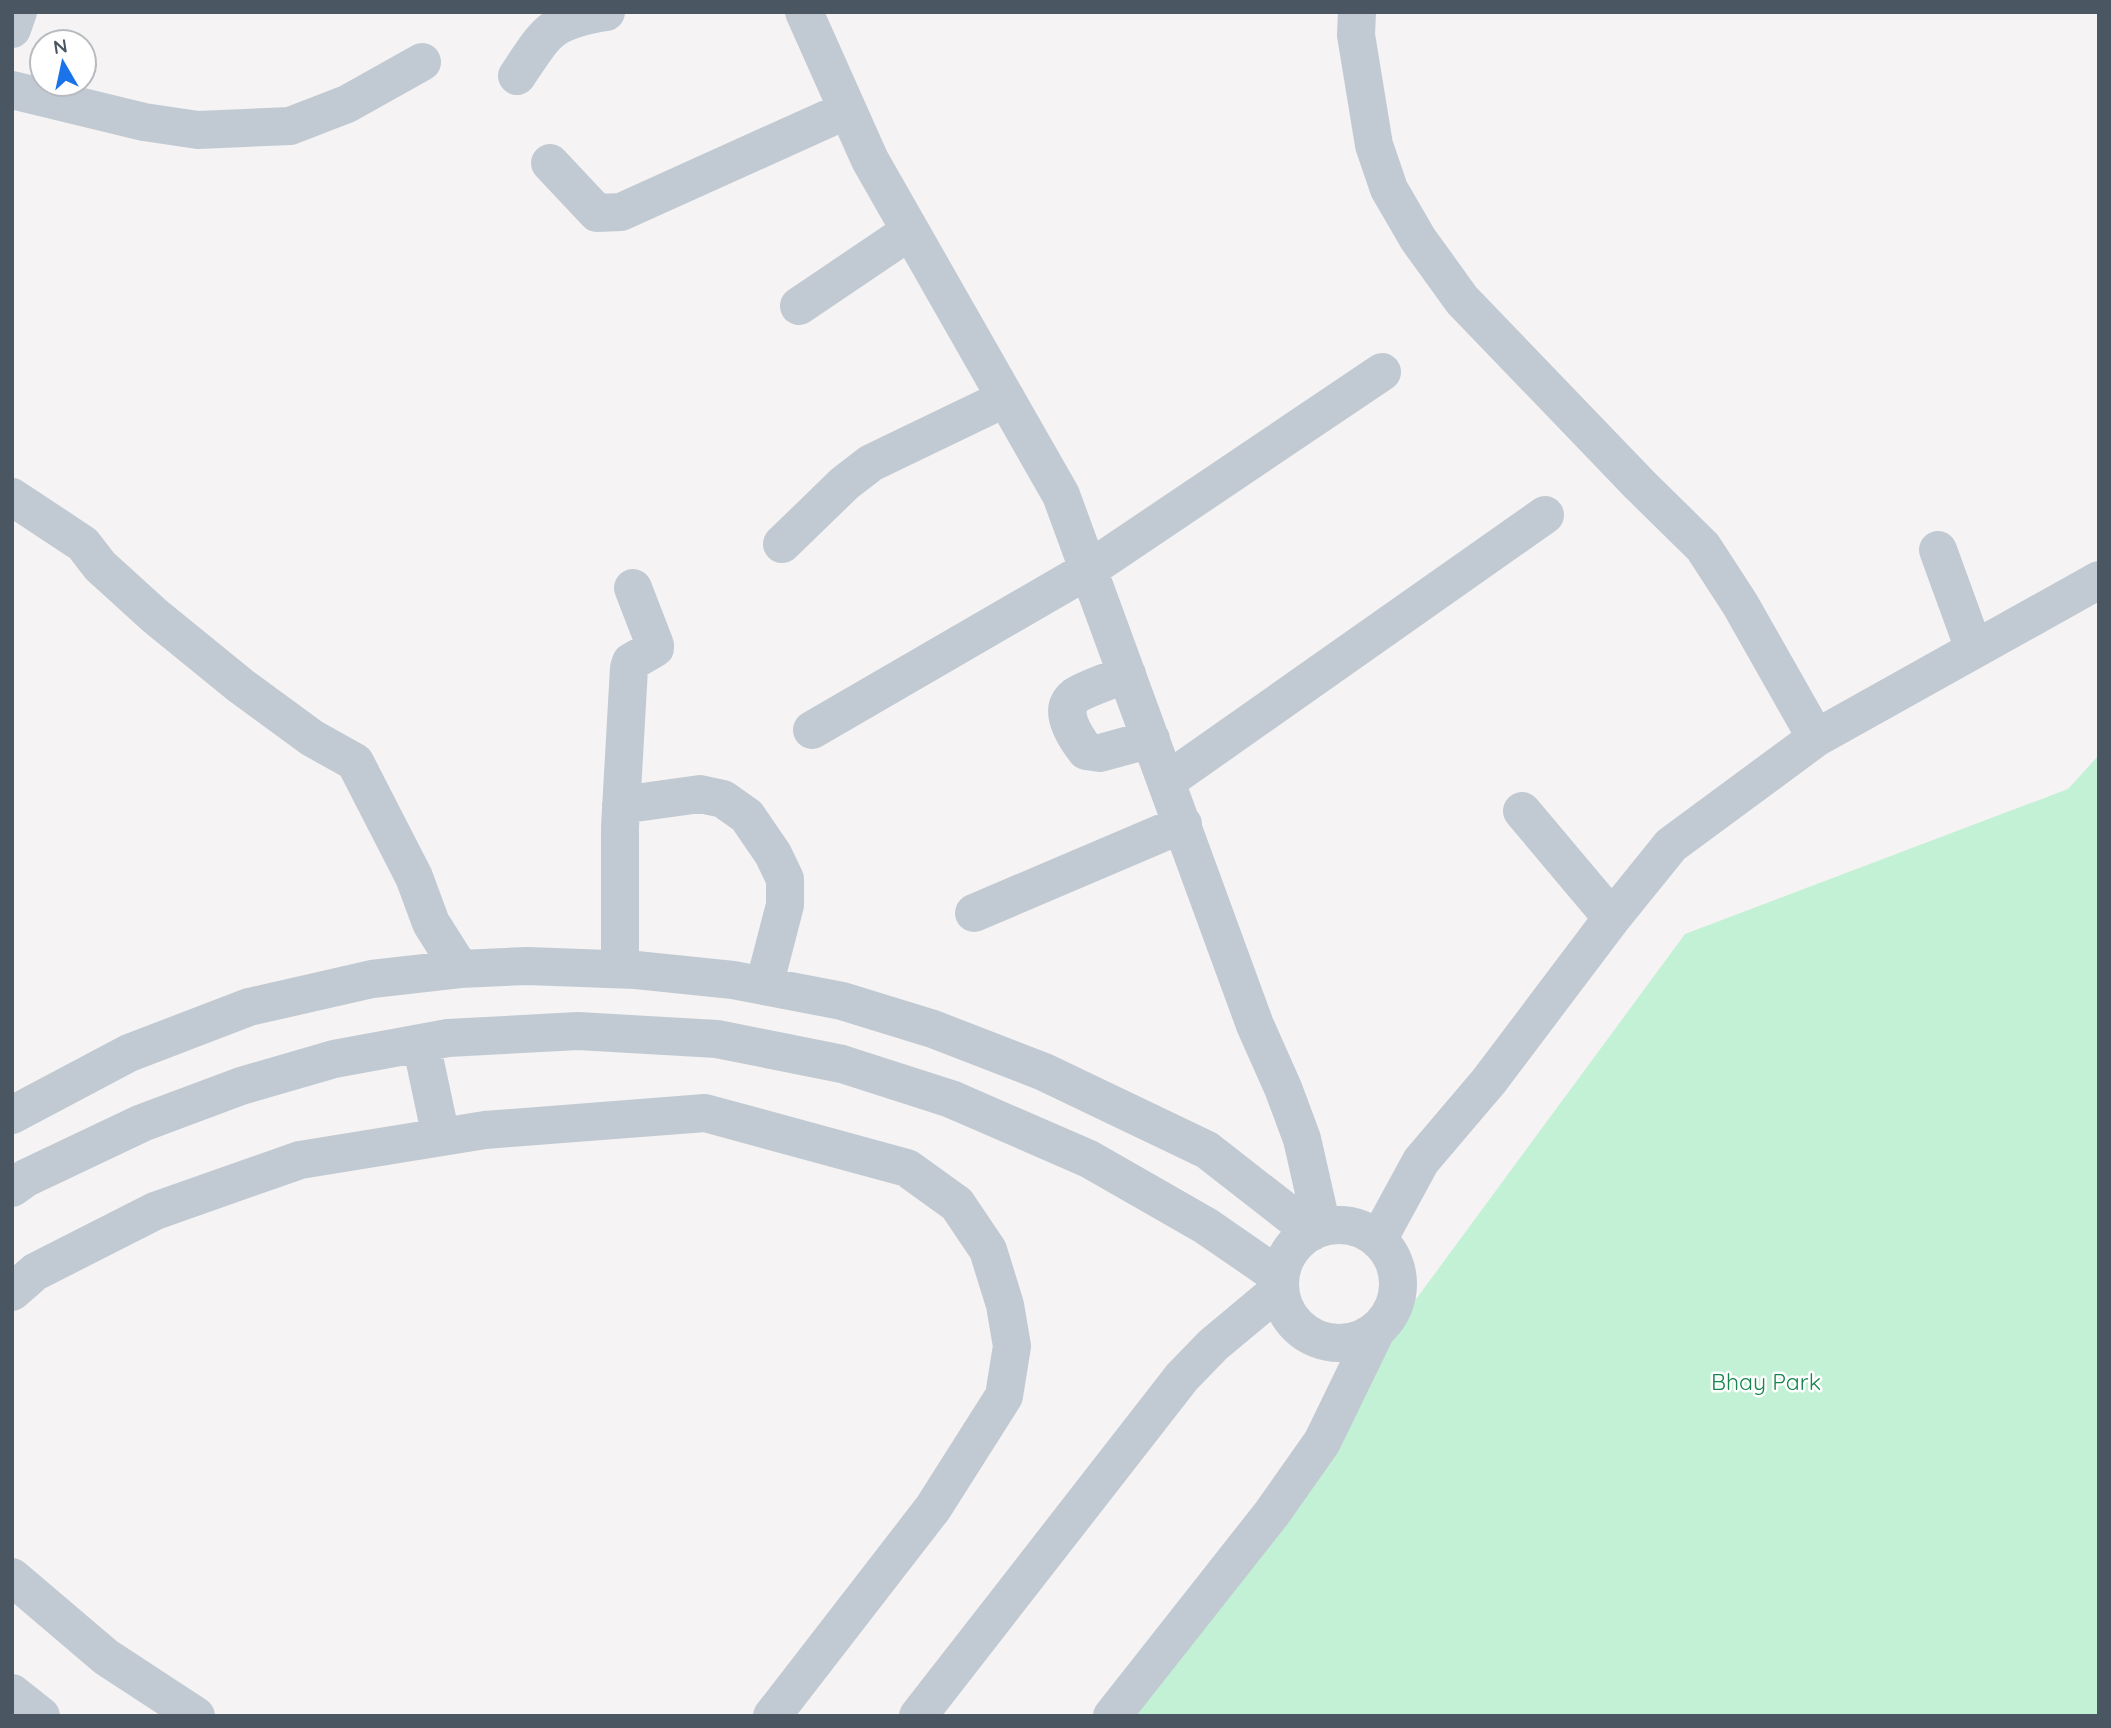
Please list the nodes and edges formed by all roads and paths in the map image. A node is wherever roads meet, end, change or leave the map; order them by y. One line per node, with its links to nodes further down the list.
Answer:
1 (18, 12): 5 (street)
2 (606, 12): 7 (street)
3 (804, 12): 9 (street)
4 (1357, 12): 25 (street)
5 (12, 29)
6 (422, 62): 8 (street)
7 (517, 76)
8 (12, 90)
9 (847, 110): 10 (street); 11 (street)
10 (550, 163)
11 (910, 231): 12 (street); 14 (street)
12 (799, 306)
13 (1382, 372): 19 (street)
14 (1006, 398): 17 (street); 19 (street)
15 (12, 497): 34 (street)
16 (1545, 515): 27 (street)
17 (782, 544)
18 (1938, 550): 22 (street)
19 (1088, 570): 23 (street); 24 (street)
20 (2099, 580): 22 (street)
21 (633, 588): 28 (street)
22 (1974, 649): 25 (street)
23 (1127, 674): 26 (street); 26 (street)
24 (812, 730)
25 (1816, 738): 32 (street)
26 (1151, 739): 27 (street)
27 (1167, 781): 30 (street)
28 (621, 804): 33 (street); 35 (street)
29 (1522, 811): 32 (street)
30 (1183, 824): 31 (street); 40 (street)
31 (974, 913)
32 (1612, 918): 41 (street)
33 (620, 969): 34 (street); 35 (street)
34 (460, 970): 37 (street)
35 (764, 986): 40 (street)
36 (421, 1043): 38 (street); 39 (street); 42 (street)
37 (12, 1115)
38 (441, 1137): 43 (street); 49 (street)
39 (12, 1188)
40 (1317, 1230): 41 (street); 42 (street)
41 (1378, 1240): 44 (street)
42 (1280, 1283): 44 (street); 50 (street)
43 (12, 1292)
44 (1376, 1331): 51 (street)
45 (12, 1577): 48 (street)
46 (12, 1693): 47 (street)
47 (41, 1716)
48 (196, 1716)
49 (772, 1716)
50 (918, 1716)
51 (1112, 1716)

